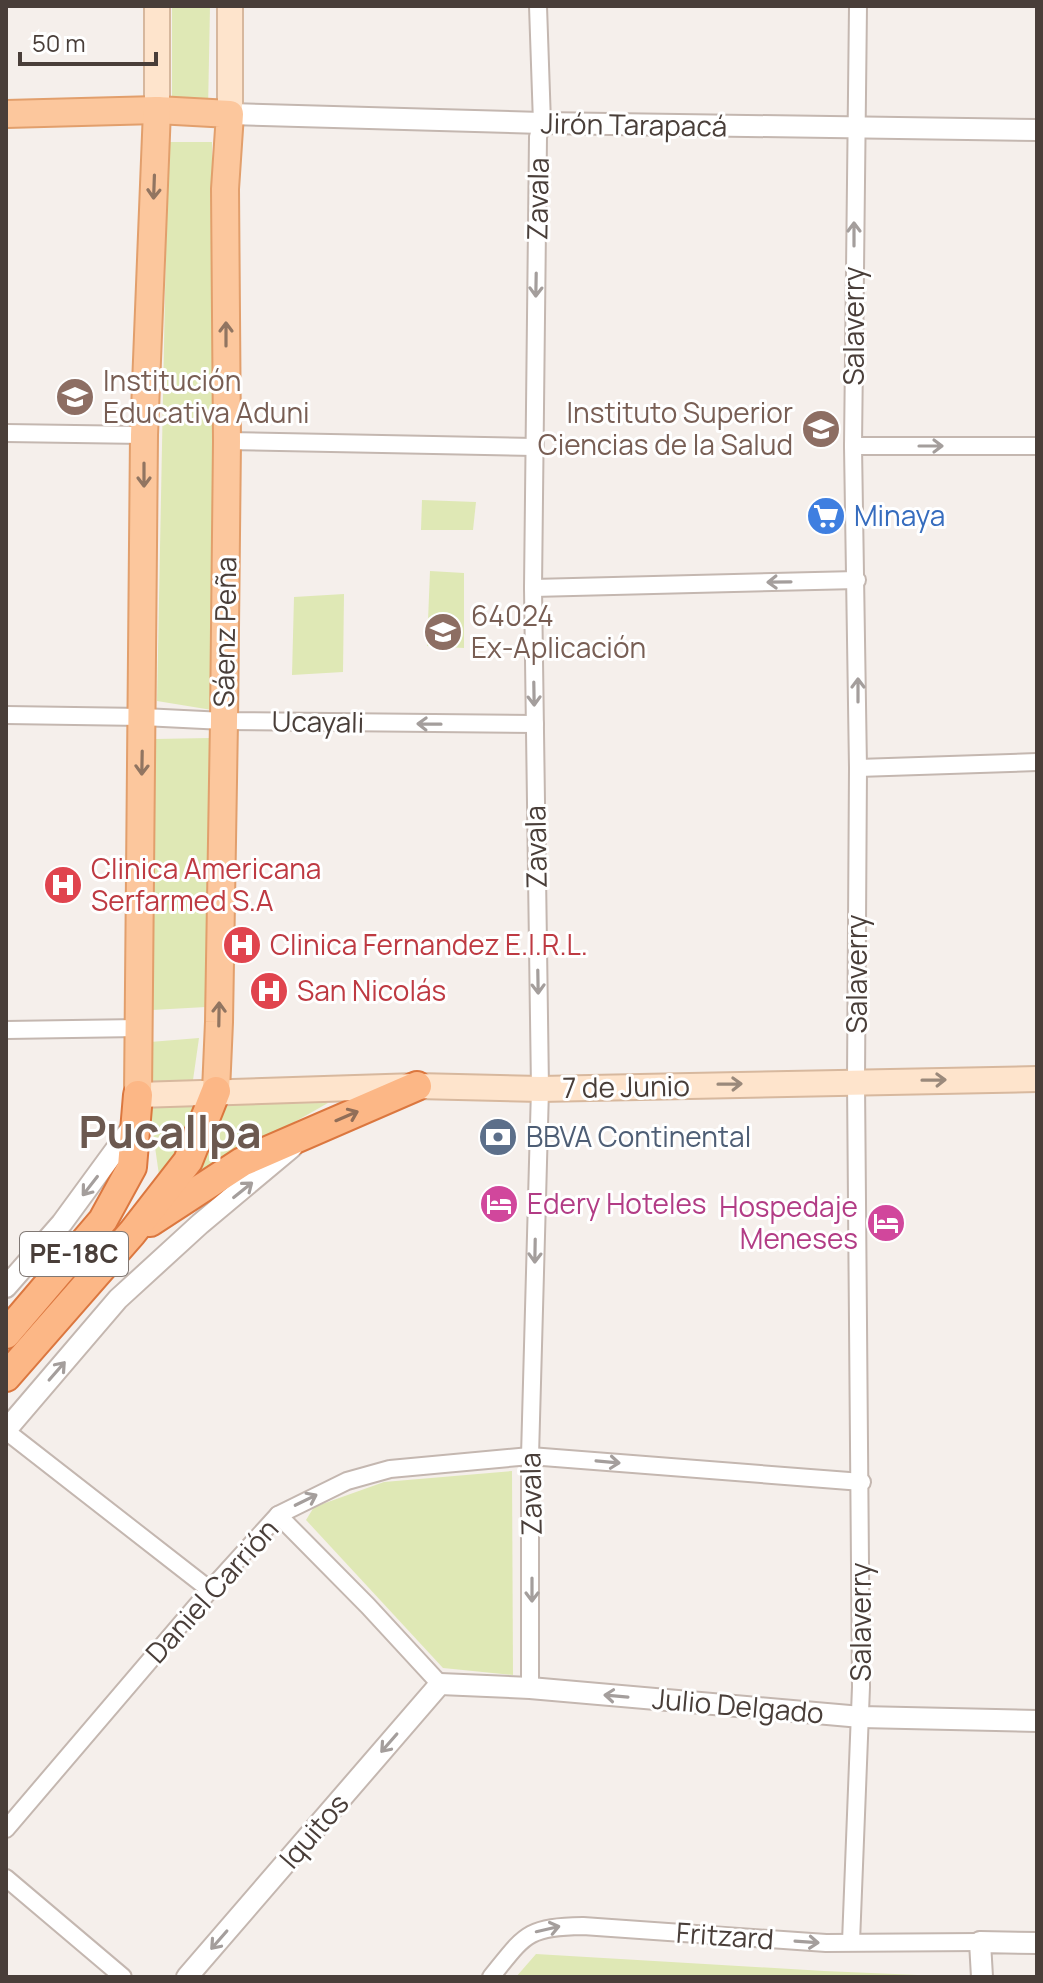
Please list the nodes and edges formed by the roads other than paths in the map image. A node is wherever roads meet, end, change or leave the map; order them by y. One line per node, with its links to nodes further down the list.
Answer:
1 (157, 6): 5 (main road)
2 (230, 6): 7 (main road, Sáenz Peña)
3 (538, 6): 8 (street, Zavala)
4 (858, 6): 9 (street, Salaverry)
5 (157, 110): 6 (main road); 7 (main road); 12 (main road, one-way to 12)
6 (6, 114)
7 (230, 114): 8 (street, Jirón Tarapacá); 13 (main road, Sáenz Peña, one-way to 7)
8 (542, 123): 9 (street, Jirón Tarapacá); 16 (street, Zavala, one-way to 16)
9 (855, 129): 10 (street, Jirón Tarapacá); 14 (street, Salaverry, one-way to 9)
10 (1037, 130)
11 (6, 433): 12 (street)
12 (144, 435): 20 (main road, one-way to 20)
13 (227, 441): 16 (street); 21 (main road, Sáenz Peña)
14 (853, 446): 15 (street, one-way to 15); 17 (street, Salaverry)
15 (1037, 446)
16 (534, 447): 18 (street, Zavala)
17 (857, 580): 18 (street, one-way to 18); 24 (street, Salaverry, one-way to 17)
18 (533, 588): 22 (street, Zavala, one-way to 22)
19 (6, 715): 20 (street, Ucayali)
20 (143, 717): 21 (street, Ucayali); 25 (main road, one-way to 25)
21 (224, 721): 22 (street, Ucayali, one-way to 21); 31 (main road, Sáenz Peña, one-way to 21)
22 (535, 724): 30 (street, Zavala, one-way to 30)
23 (1037, 762): 24 (street)
24 (858, 768): 28 (street, Salaverry)
25 (139, 1028): 26 (street); 32 (main road)
26 (6, 1030)
27 (1037, 1079): 28 (main road, 7 de Junio, one-way to 27)
28 (856, 1081): 30 (main road, 7 de Junio, one-way to 28); 40 (street, Salaverry)
29 (417, 1086): 30 (main road, 7 de Junio); 31 (main road, 7 de Junio); 33 (highway, one-way to 29)
30 (540, 1089): 39 (street, Zavala, one-way to 39)
31 (216, 1091): 32 (main road, 7 de Junio); 34 (highway, Sáenz Peña / PE-18C)
32 (137, 1109): 35 (street, one-way to 35); 36 (highway, PE-18C)
33 (310, 1131): 34 (highway); 38 (street, one-way to 33)
34 (132, 1233): 37 (highway, PE-18C)
35 (6, 1287)
36 (6, 1334)
37 (6, 1377)
38 (6, 1431): 42 (street)
39 (530, 1456): 40 (street, Daniel Carrión, one-way to 40); 41 (street, Daniel Carrión, one-way to 39); 44 (street, Zavala, one-way to 44)
40 (862, 1482): 45 (street, Salaverry)
41 (278, 1515): 42 (street, Daniel Carrión); 43 (street)
42 (210, 1590): 47 (street, Daniel Carrión)
43 (440, 1684): 44 (street, Julio Delgado); 53 (street, Iquitos, one-way to 53)
44 (530, 1688): 45 (street, Julio Delgado, one-way to 44)
45 (861, 1717): 46 (street, Julio Delgado); 49 (street, Salaverry)
46 (1037, 1721)
47 (6, 1829)
48 (6, 1878): 52 (street)
49 (851, 1942): 50 (street, Fritzard); 54 (street, Fritzard, one-way to 49)
50 (980, 1942): 51 (street); 55 (street)
51 (1037, 1943)
52 (123, 1977)
53 (187, 1977)
54 (491, 1977)
55 (982, 1977)

